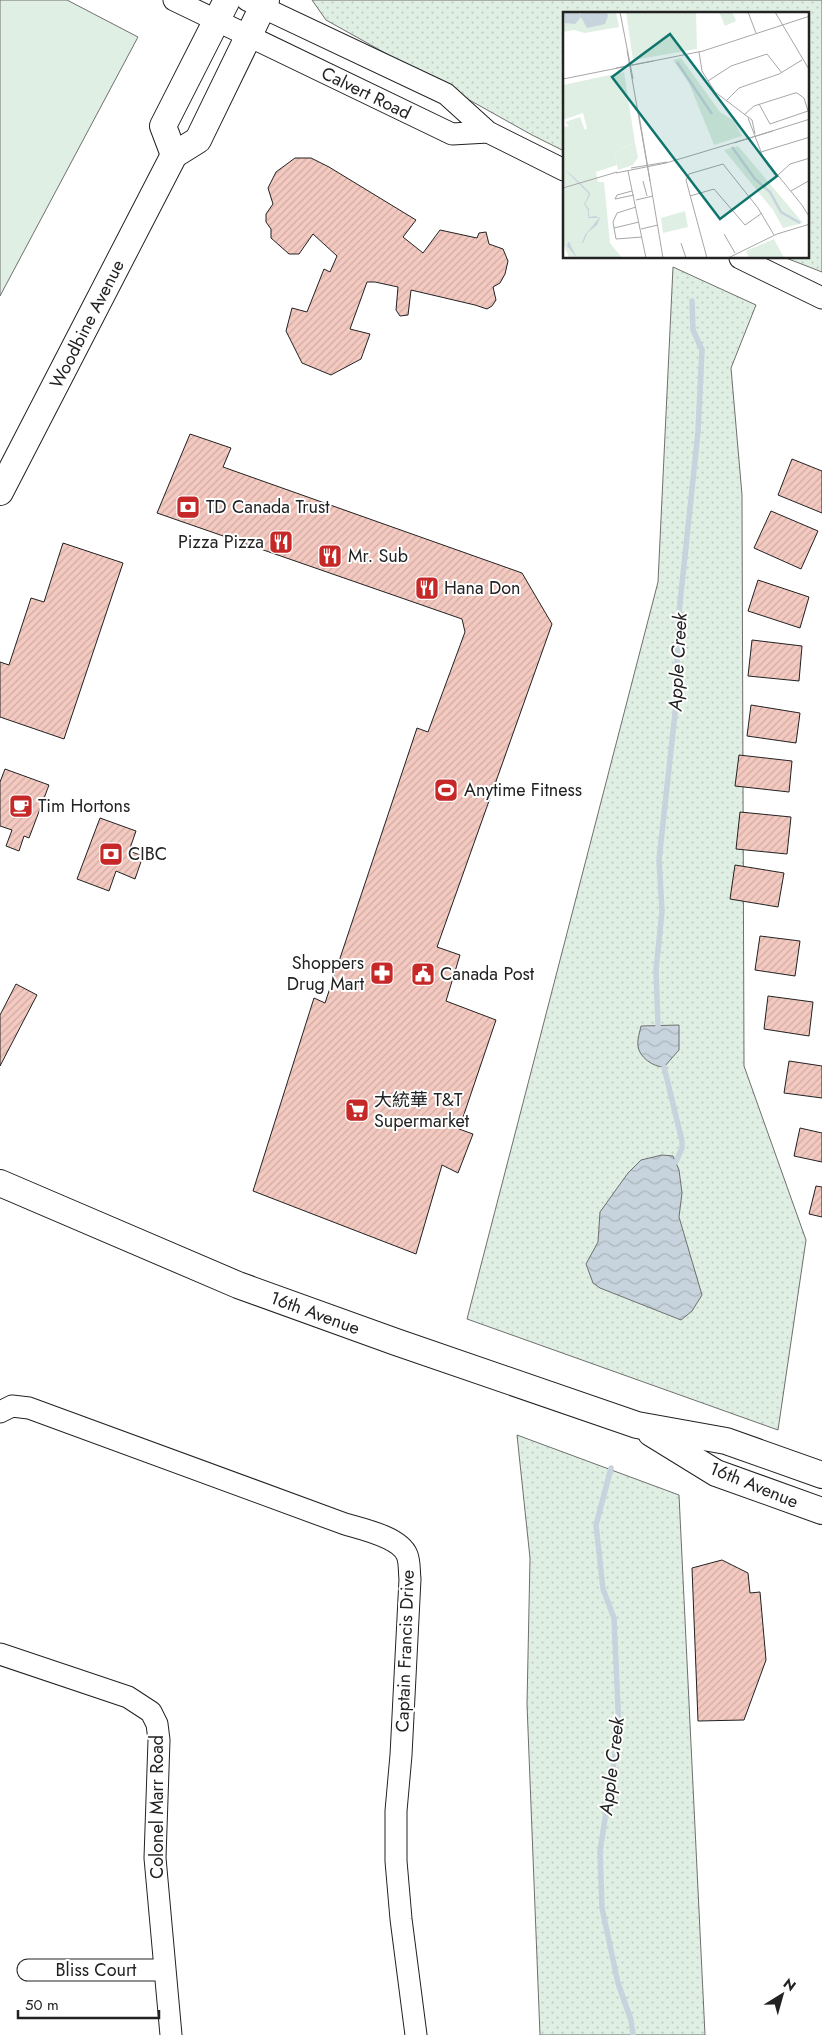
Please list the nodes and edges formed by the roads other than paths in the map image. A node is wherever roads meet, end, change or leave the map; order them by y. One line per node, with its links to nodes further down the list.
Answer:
1 (174, 0): 3 (street, Calvert Road)
2 (259, 2): 4 (main road); 5 (street, Calvert Road)
3 (221, 10): 4 (street, Calvert Road); 6 (main road)
4 (248, 36): 5 (street, Calvert Road); 6 (main road)
5 (488, 132): 7 (street, Calvert Road)
6 (174, 155): 10 (main road, Woodbine Avenue)
7 (563, 170)
8 (742, 259): 9 (street)
9 (822, 298)
10 (0, 492)
11 (0, 1183): 13 (main road, 16th Avenue)
12 (0, 1412): 20 (street, Captain Francis Drive)
13 (637, 1425): 14 (main road, 16th Avenue); 15 (main road, 16th Avenue)
14 (822, 1476)
15 (822, 1512)
16 (0, 1654): 18 (street, Colonel Marr Road)
17 (28, 1970): 18 (street, Bliss Court)
18 (164, 1970): 19 (street, Colonel Marr Road)
19 (171, 2035)
20 (416, 2035)

